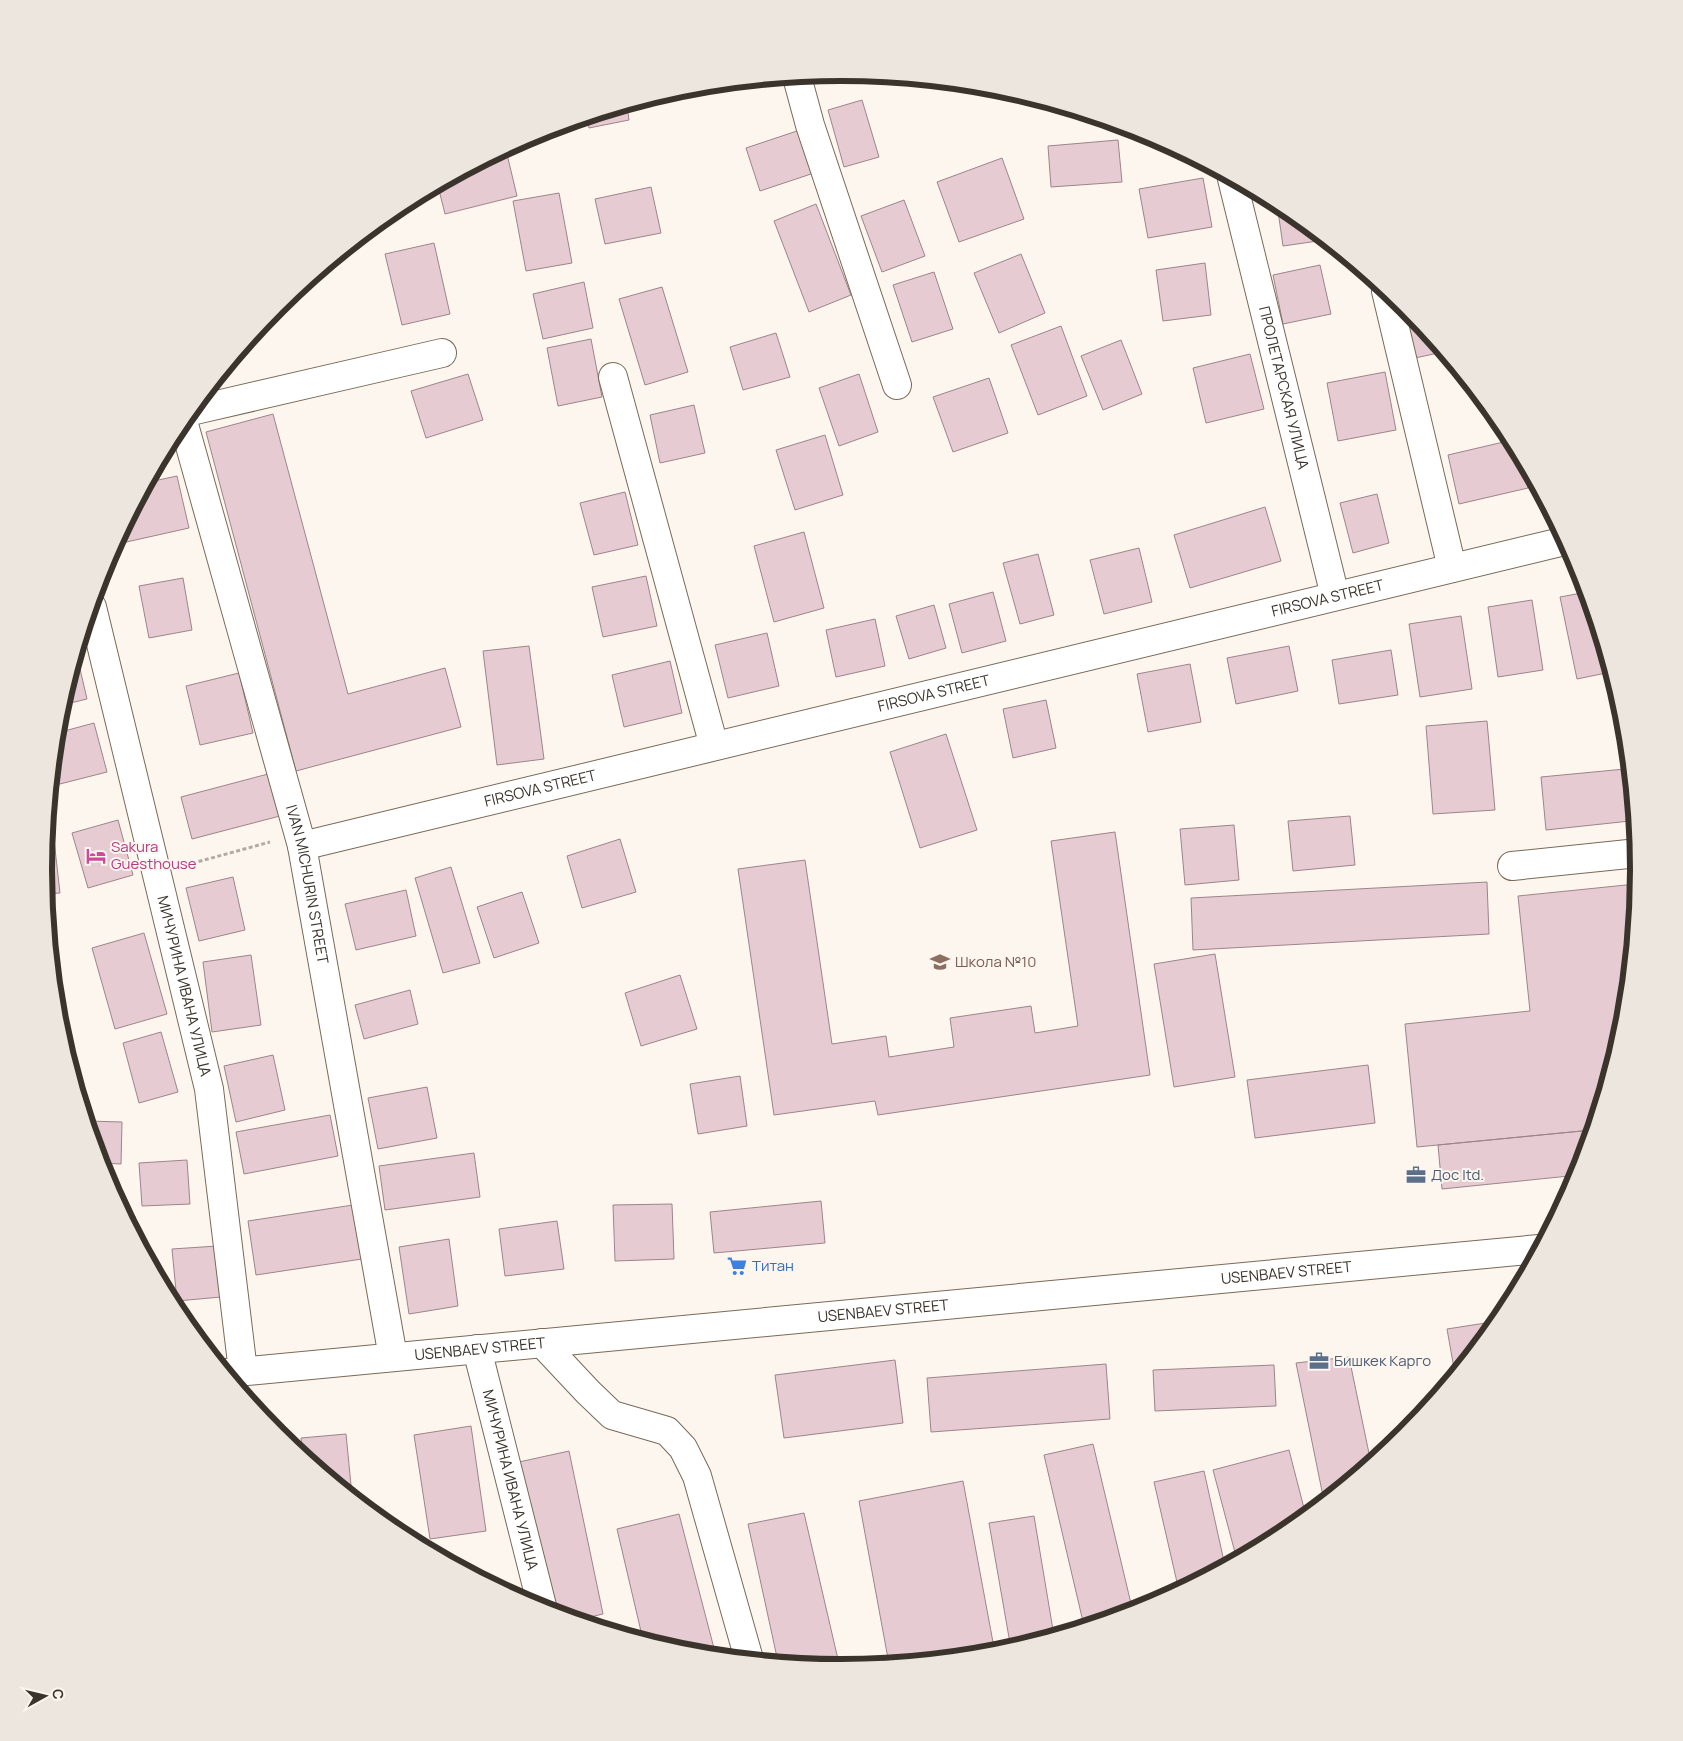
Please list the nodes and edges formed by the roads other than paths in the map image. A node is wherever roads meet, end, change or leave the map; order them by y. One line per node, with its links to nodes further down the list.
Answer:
1 (799, 83): 6 (street)
2 (1234, 186): 11 (street, ПРОЛЕТАРСКАЯ УЛИЦА)
3 (1389, 303): 10 (street)
4 (442, 353): 7 (street)
5 (613, 377): 13 (street)
6 (897, 385)
7 (202, 408)
8 (186, 431): 14 (street, IVAN MICHURIN STREET)
9 (1558, 543): 10 (street, FIRSOVA STREET)
10 (1452, 568): 11 (street, FIRSOVA STREET)
11 (1335, 596): 13 (street, FIRSOVA STREET)
12 (94, 616): 21 (street, МИЧУРИНА ИВАНА УЛИЦА)
13 (714, 746): 14 (street, FIRSOVA STREET)
14 (301, 840): 20 (street, IVAN MICHURIN STREET)
15 (1630, 854): 16 (street)
16 (1512, 866)
17 (1533, 1250): 18 (street, USENBAEV STREET)
18 (542, 1343): 19 (street, USENBAEV STREET); 23 (street)
19 (477, 1349): 20 (street, USENBAEV STREET); 22 (street, МИЧУРИНА ИВАНА УЛИЦА)
20 (393, 1357): 21 (street, USENBAEV STREET)
21 (235, 1372)
22 (541, 1600)
23 (748, 1654)

